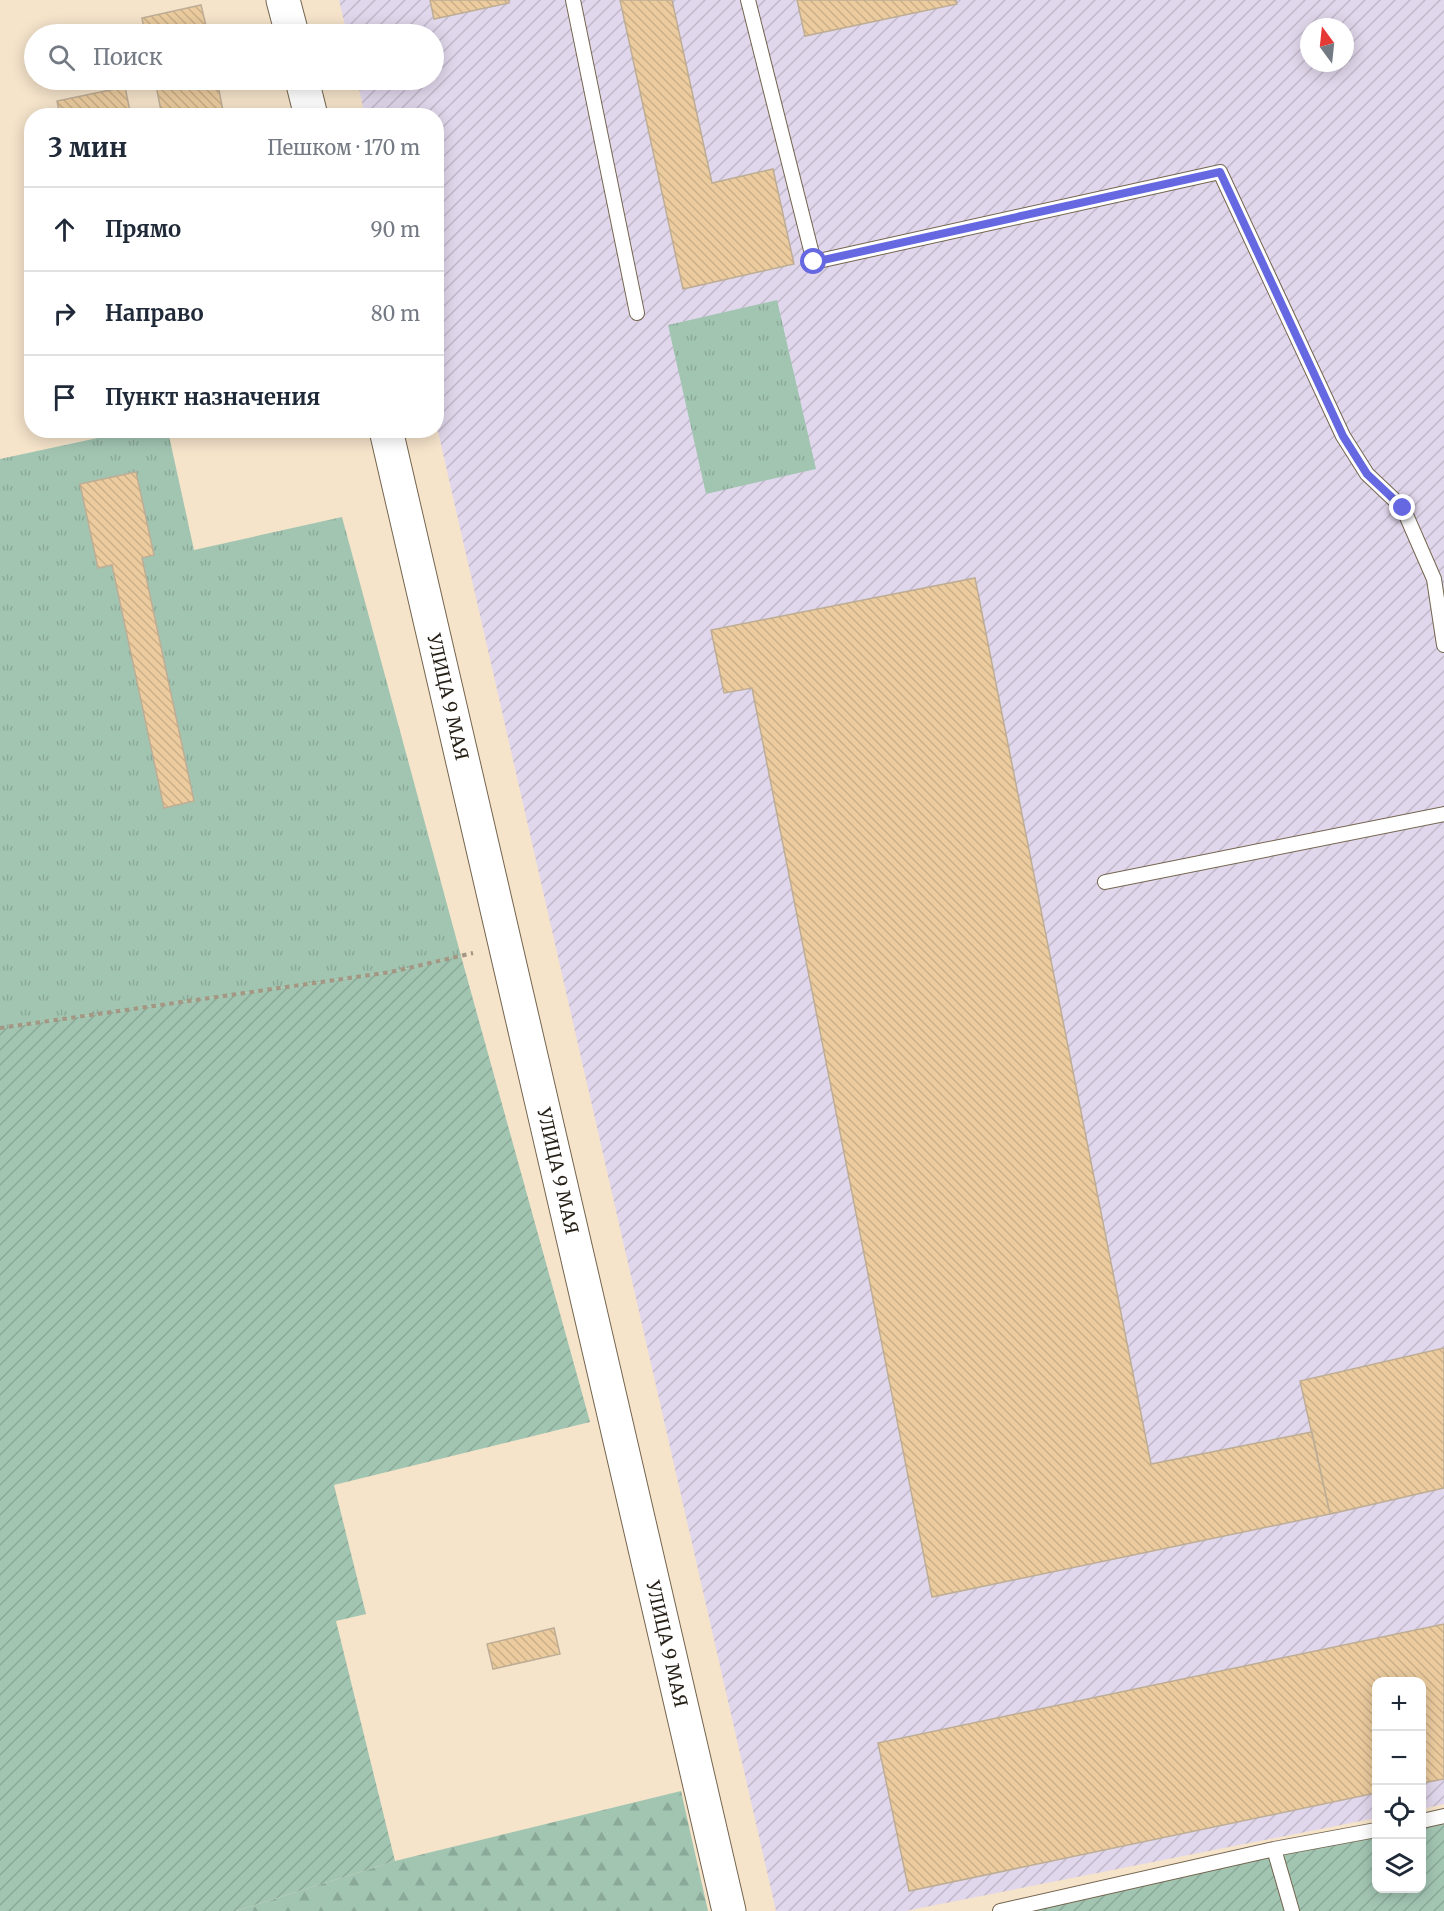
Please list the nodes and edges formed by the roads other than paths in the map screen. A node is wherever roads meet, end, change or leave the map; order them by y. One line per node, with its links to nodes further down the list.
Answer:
1 (283, 0): 4 (street)
2 (573, 0): 7 (lane)
3 (748, 0): 9 (lane)
4 (289, 24)
5 (304, 90): 6 (street)
6 (309, 108)
7 (637, 313)
8 (388, 438): 16 (street, УЛИЦА 9 МАЯ)
9 (1444, 645)
10 (1444, 814): 11 (lane)
11 (1105, 882)
12 (1444, 1816): 13 (lane)
13 (1426, 1820)
14 (1372, 1831): 15 (lane)
15 (1275, 1850): 17 (lane); 18 (lane)
16 (729, 1911)
17 (1000, 1911)
18 (1292, 1911)

